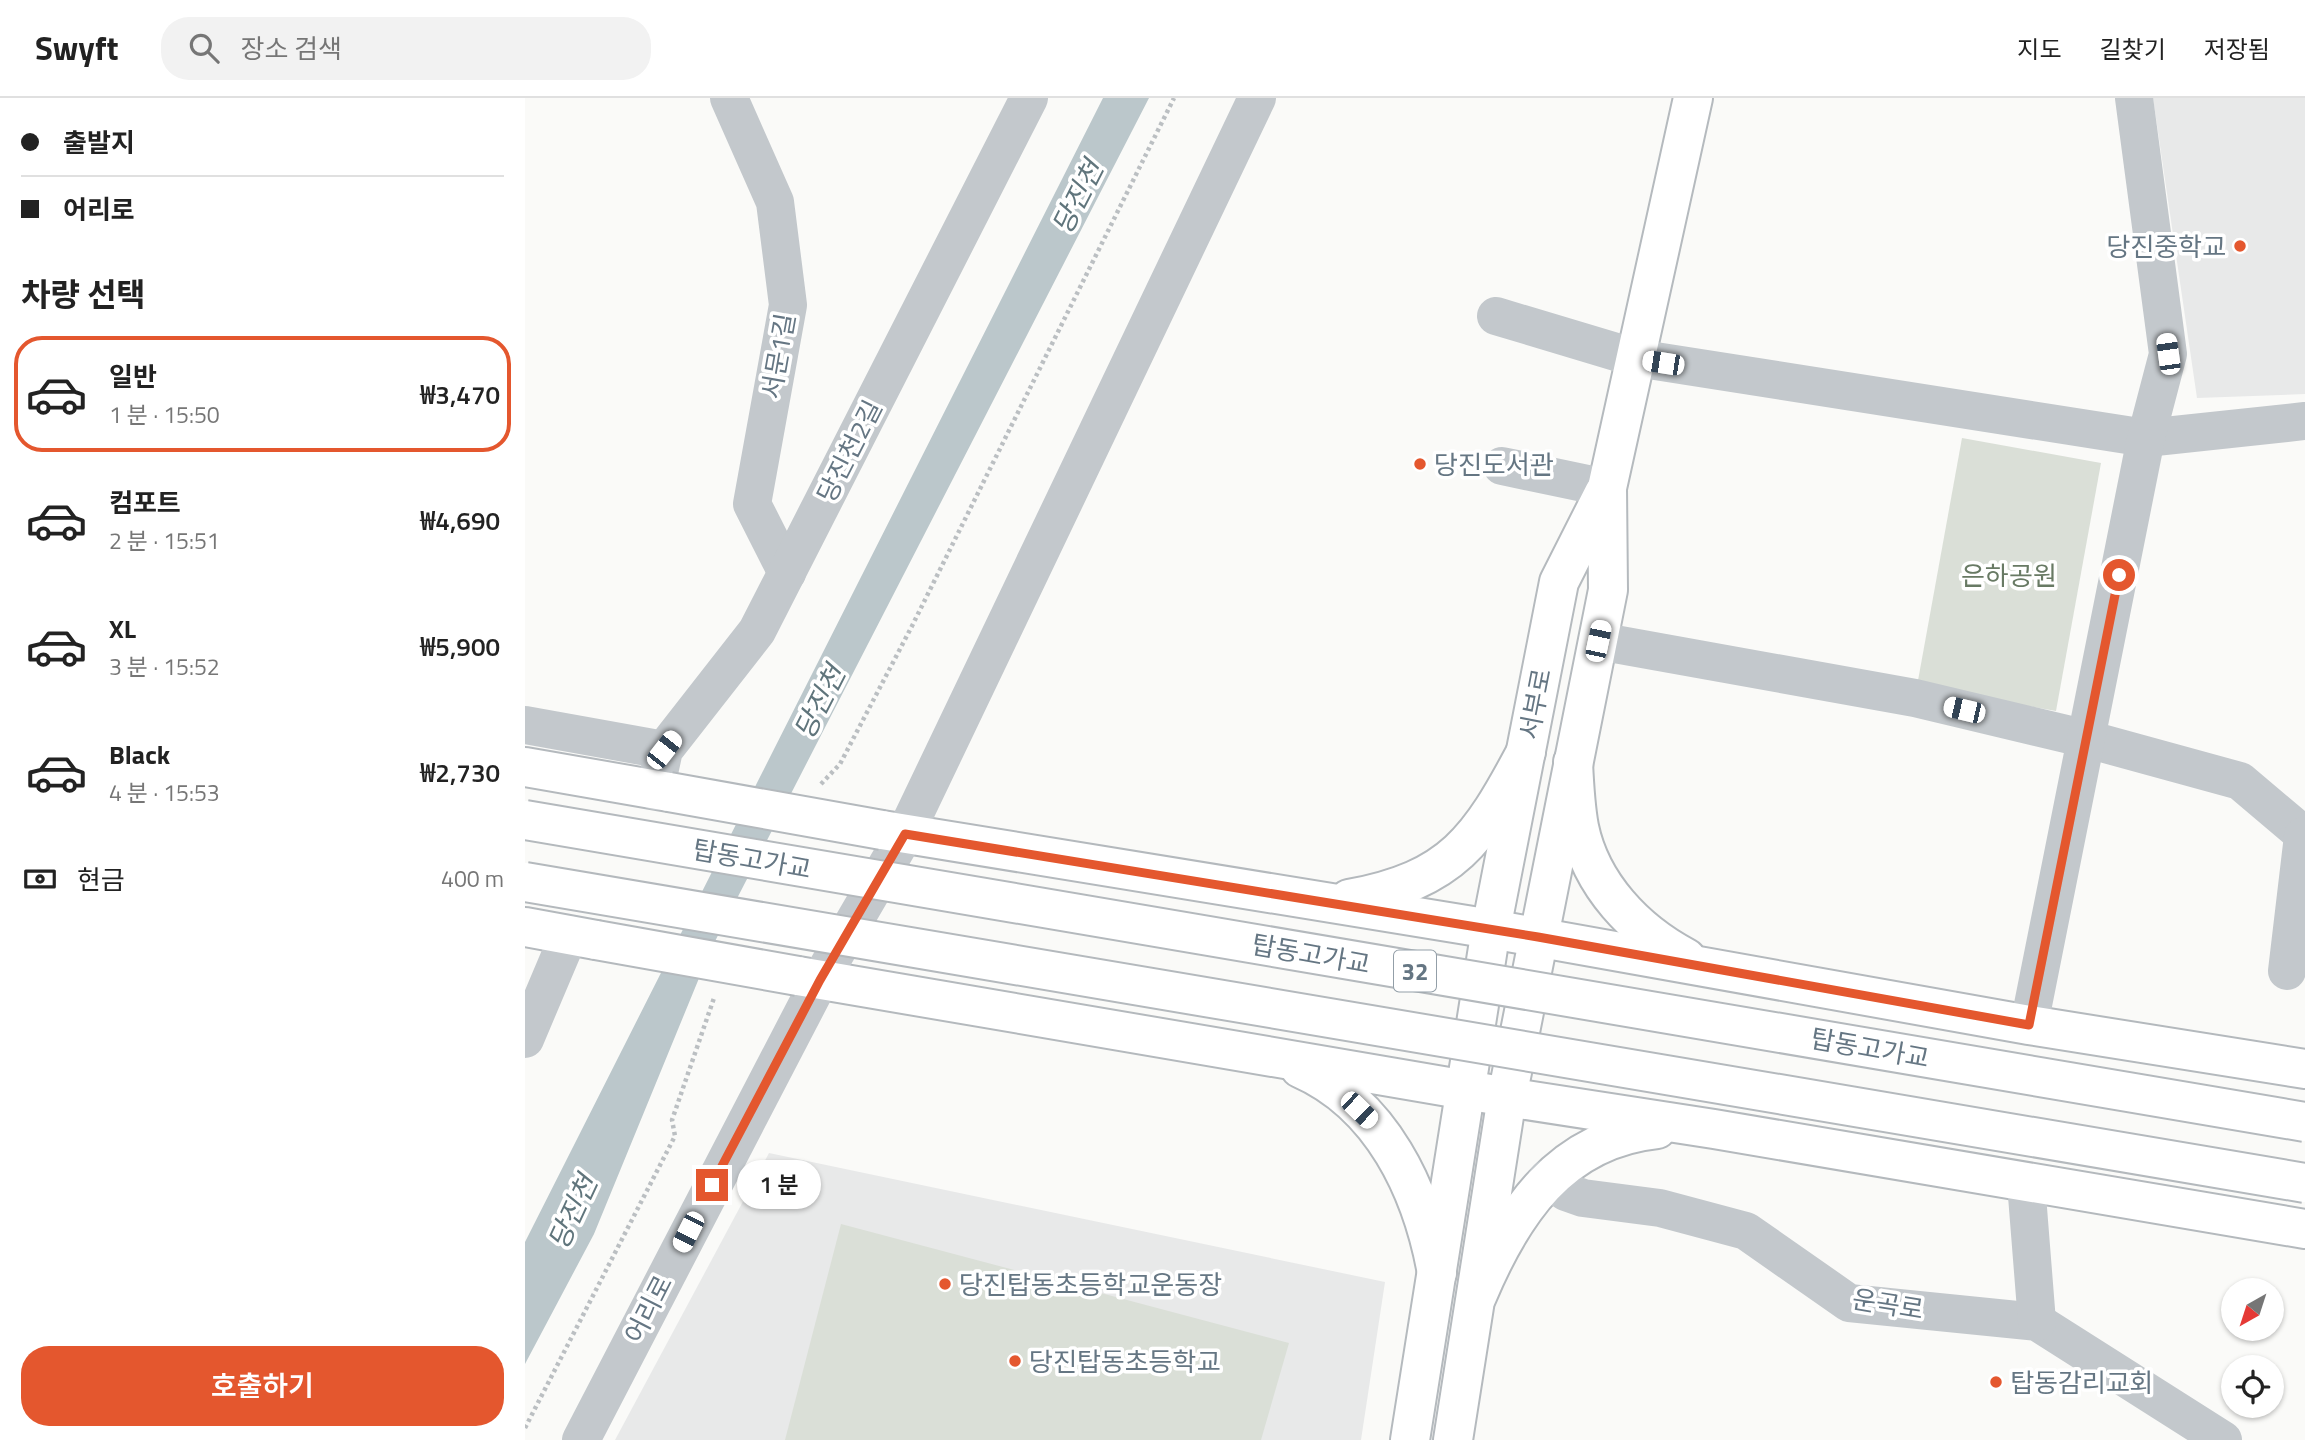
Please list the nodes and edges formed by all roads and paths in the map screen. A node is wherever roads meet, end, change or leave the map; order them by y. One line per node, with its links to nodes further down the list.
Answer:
1 (729, 98): 13 (street, 서문1길)
2 (1028, 98): 13 (street, 당진천2길)
3 (1174, 98): 21 (path)
4 (1257, 98): 24 (street, 어리로)
5 (1693, 98): 8 (main road, 서부로)
6 (2134, 98): 10 (street)
7 (1496, 316): 8 (street)
8 (1636, 358): 10 (street); 12 (main road, 서부로)
9 (2305, 421): 10 (street)
10 (2146, 439): 16 (street)
11 (1502, 466): 12 (street)
12 (1607, 488): 14 (main road, 서부로); 18 (main road, 서부로)
13 (787, 573): 17 (street, 당진천2길)
14 (1598, 641): 16 (street); 19 (main road, 서부로)
15 (525, 725): 17 (street)
16 (2087, 739): 25 (street); 36 (street)
17 (664, 750): 22 (street, 당진천2길)
18 (1526, 752): 27 (main road); 29 (main road, 서부로)
19 (1573, 762): 31 (main road, 서부로); 32 (main road)
20 (525, 767): 22 (main road)
21 (815, 790)
22 (662, 792): 24 (main road, bridge)
23 (525, 820): 42 (main road, 탑동고가교 / 32, bridge)
24 (894, 832): 27 (main road); 34 (street, 어리로)
25 (2304, 836): 33 (street)
26 (525, 882): 46 (main road, bridge)
27 (1312, 901): 29 (main road)
28 (525, 927): 30 (main road)
29 (1490, 929): 31 (main road); 40 (main road, 서부로)
30 (583, 937): 34 (main road, bridge); 37 (street)
31 (1538, 937): 32 (main road); 41 (main road, 서부로)
32 (1703, 967): 36 (main road)
33 (2287, 971)
34 (809, 978): 38 (main road); 52 (street, 어리로)
35 (718, 988): 51 (path)
36 (2029, 1025): 39 (main road)
37 (525, 1039)
38 (1266, 1055): 40 (main road); 48 (main road)
39 (2305, 1069)
40 (1465, 1089): 41 (main road); 48 (main road, 서부로)
41 (1507, 1097): 43 (main road); 49 (main road, 서부로)
42 (2305, 1122)
43 (1714, 1129): 44 (main road); 45 (main road)
44 (1548, 1180): 49 (main road); 50 (street, 운곡로)
45 (2026, 1183): 47 (main road); 50 (street)
46 (2305, 1183)
47 (2305, 1229)
48 (1437, 1273): 53 (main road, 서부로)
49 (1477, 1296): 54 (main road)
50 (2037, 1322): 55 (street, 운곡로)
51 (525, 1428)
52 (581, 1440)
53 (1410, 1440)
54 (1453, 1440)
55 (2223, 1440)

